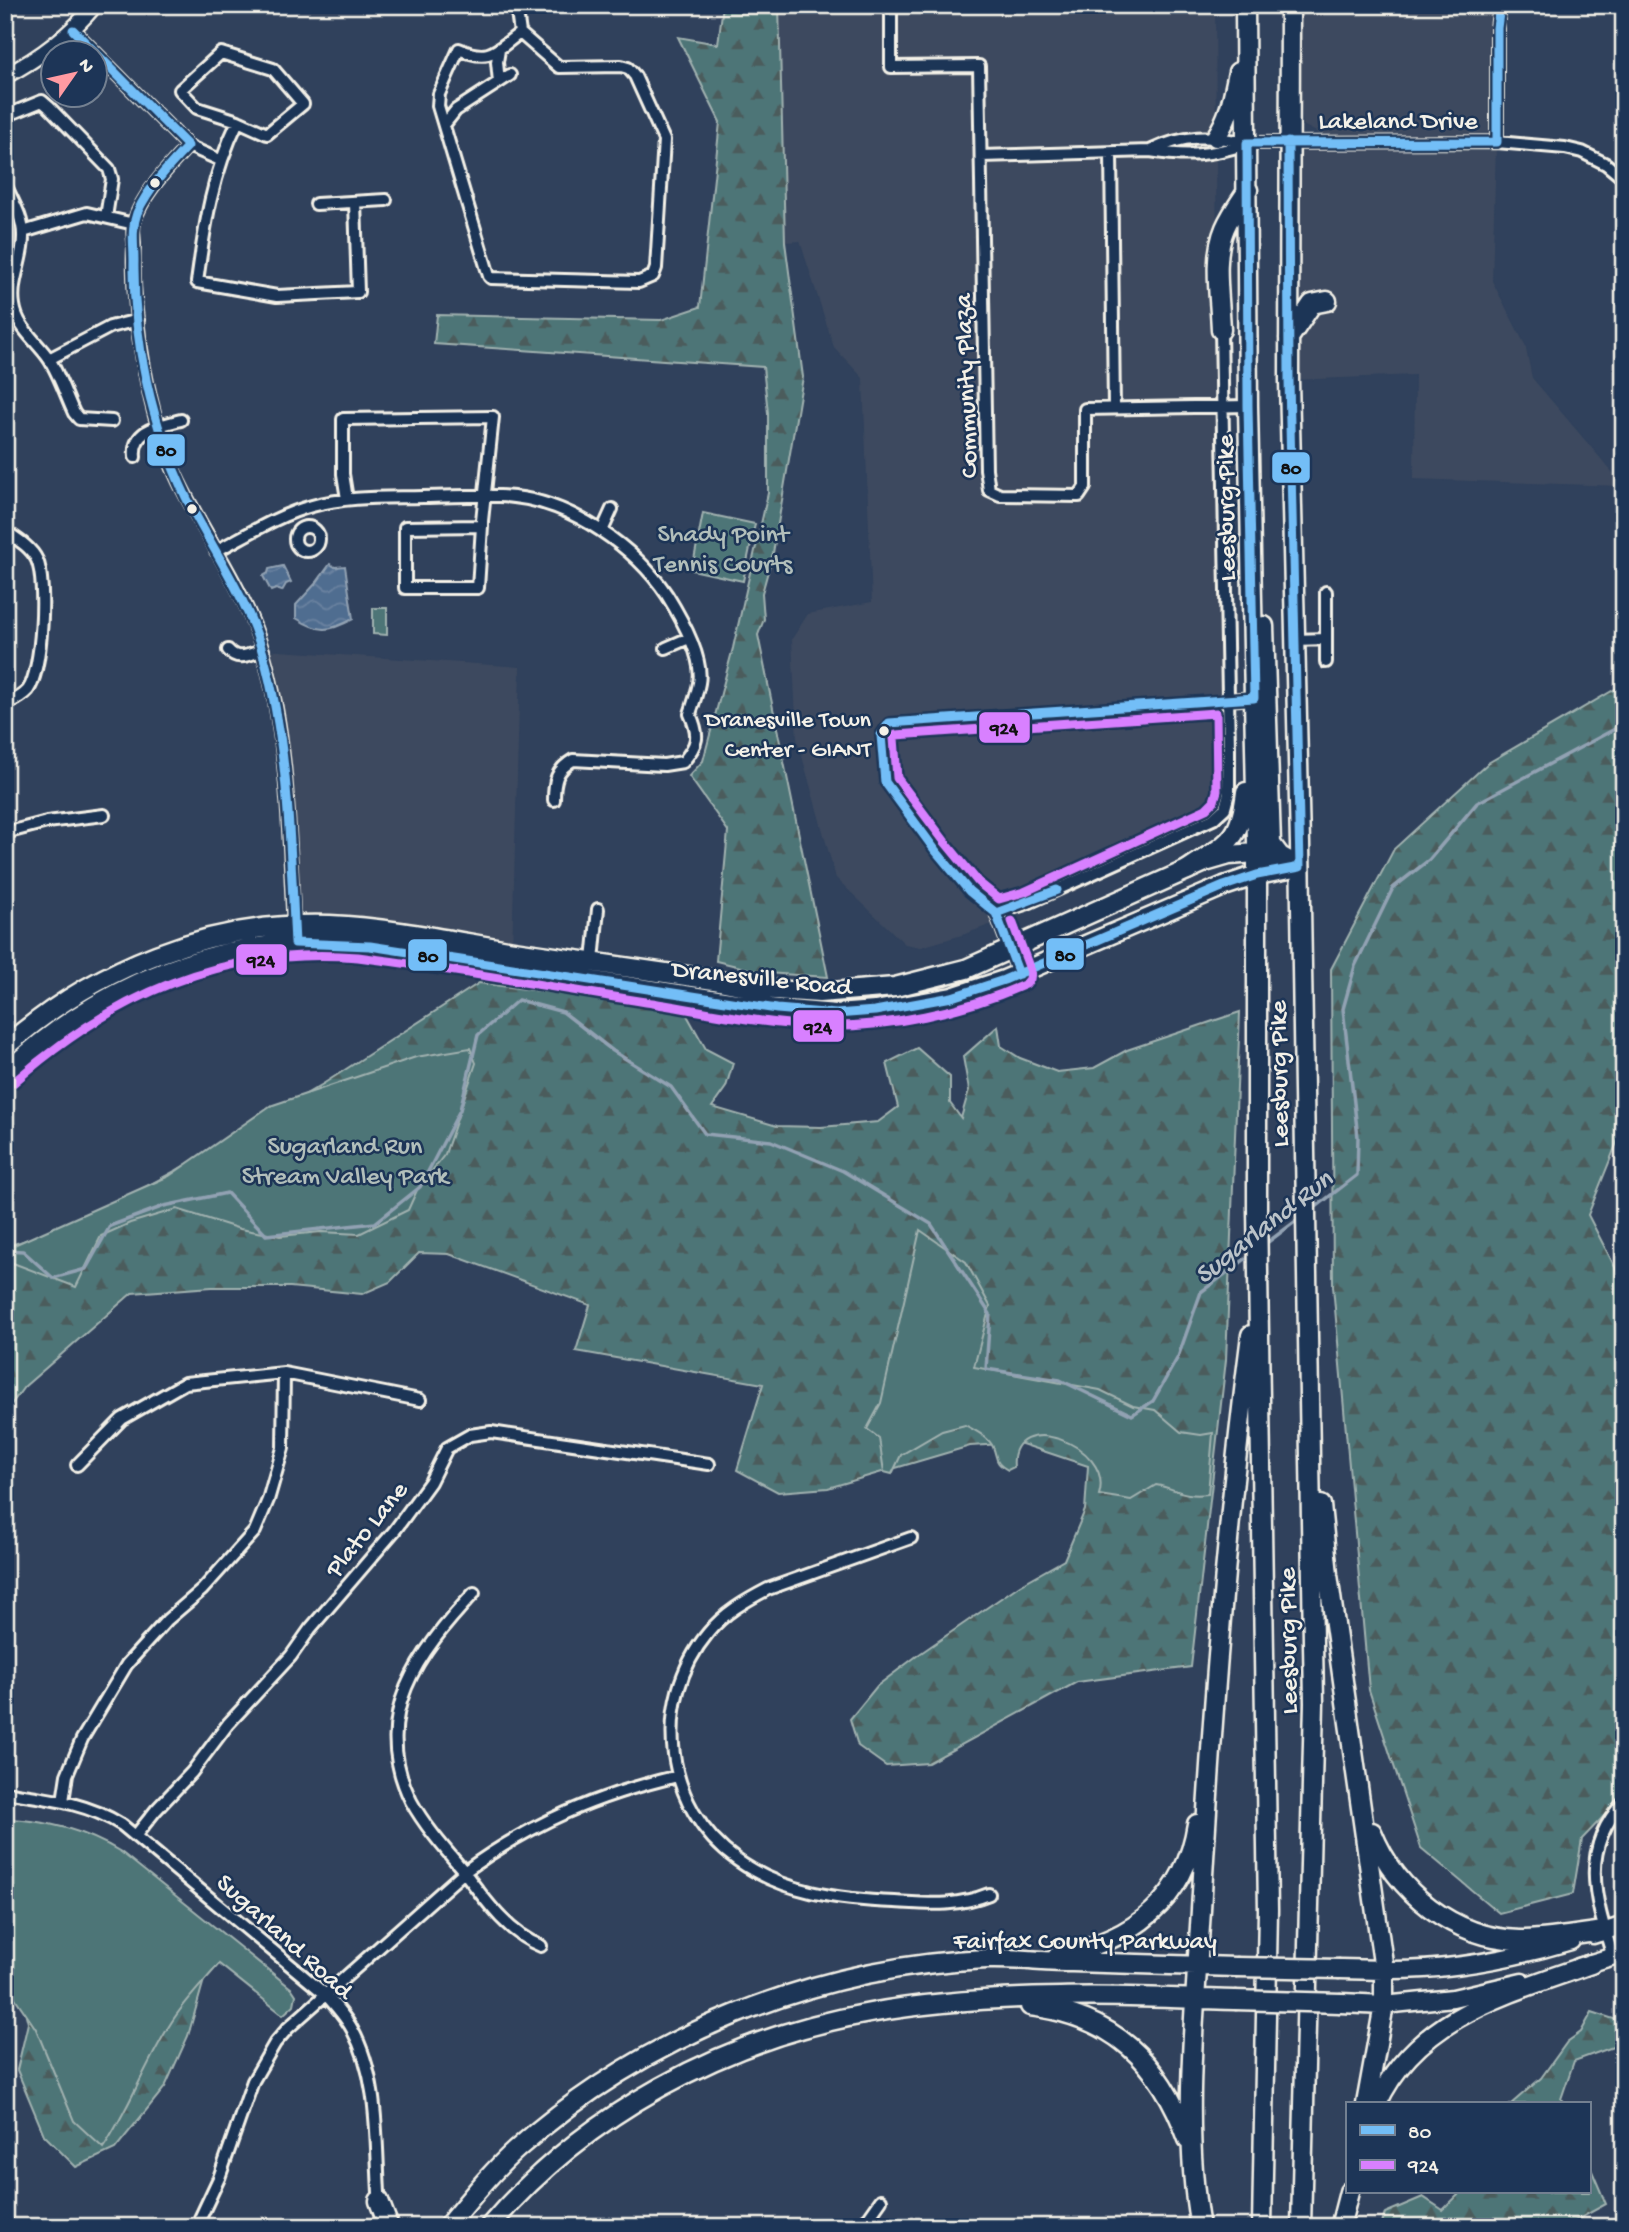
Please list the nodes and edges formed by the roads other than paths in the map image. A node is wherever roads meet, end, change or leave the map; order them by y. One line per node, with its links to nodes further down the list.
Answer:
1 (95, 5): 7 (street)
2 (516, 5): 8 (street)
3 (891, 5): 24 (street, Community Plaza)
4 (1245, 5): 9 (main road, Leesburg Pike)
5 (1290, 5): 18 (main road, Leesburg Pike)
6 (1500, 5): 19 (street)
7 (73, 30): 12 (street); 21 (street)
8 (520, 33): 10 (street); 16 (street)
9 (1245, 34): 17 (main road); 20 (main road, Leesburg Pike)
10 (499, 50): 13 (street); 16 (street)
11 (510, 75): 13 (street)
12 (5, 76)
13 (499, 82): 16 (street)
14 (5, 116): 32 (street)
15 (238, 121): 15 (street); 25 (street)
16 (444, 125)
17 (1216, 136): 20 (street); 22 (street)
18 (1288, 142): 19 (street, Lakeland Drive); 20 (street, Lakeland Drive); 38 (main road, Leesburg Pike)
19 (1497, 142): 26 (street, Lakeland Drive)
20 (1247, 143): 22 (street); 28 (main road, Leesburg Pike)
21 (188, 146): 25 (street); 33 (street)
22 (1150, 151): 23 (street)
23 (1111, 153): 24 (street); 42 (street)
24 (981, 156): 42 (street, Community Plaza)
25 (220, 160): 30 (street)
26 (1624, 180)
27 (5, 184): 34 (street)
28 (1248, 190): 37 (main road); 41 (main road, Leesburg Pike)
29 (386, 200): 30 (street)
30 (355, 202): 31 (street)
31 (316, 204)
32 (106, 217): 33 (street); 34 (street)
33 (134, 224): 36 (street)
34 (23, 232): 39 (street)
35 (1327, 301): 38 (main road)
36 (138, 320): 39 (street); 45 (street)
37 (1221, 330): 40 (street)
38 (1289, 338): 60 (main road, Leesburg Pike)
39 (49, 359): 44 (street)
40 (1223, 406): 41 (street, Community Plaza); 42 (street, Community Plaza); 66 (street)
41 (1248, 406): 51 (main road, Leesburg Pike)
42 (1114, 408)
43 (181, 420): 45 (street)
44 (112, 421)
45 (158, 426): 46 (street); 56 (street)
46 (135, 457)
47 (485, 497): 48 (street); 48 (street); 52 (street); 55 (street)
48 (347, 499): 50 (street)
49 (612, 509): 55 (street)
50 (295, 512): 53 (street); 56 (street)
51 (1251, 519): 65 (main road, Leesburg Pike); 73 (main road)
52 (482, 526): 52 (street)
53 (304, 528)
54 (5, 531): 67 (street)
55 (602, 531): 58 (street)
56 (216, 551): 63 (street)
57 (1325, 592): 59 (street)
58 (689, 638): 61 (street); 69 (street)
59 (1325, 639): 60 (street); 64 (street)
60 (1295, 640): 73 (main road, Leesburg Pike)
61 (666, 648)
62 (228, 650): 63 (street)
63 (263, 650): 77 (street)
64 (1326, 662)
65 (1254, 698): 66 (street); 68 (main road, Leesburg Pike)
66 (1228, 700): 78 (street)
67 (5, 705)
68 (1254, 729): 72 (main road, Leesburg Pike); 74 (main road)
69 (554, 800)
70 (104, 815): 71 (street)
71 (5, 833)
72 (1257, 852): 73 (main road, Dranesville Road); 74 (main road, Dranesville Road); 75 (main road, Leesburg Pike)
73 (1300, 867): 75 (main road, Dranesville Road); 84 (main road, Leesburg Pike)
74 (1187, 870): 78 (main road, Dranesville Road)
75 (1257, 876): 80 (main road, Dranesville Road); 83 (main road, Leesburg Pike)
76 (598, 909): 79 (street)
77 (294, 934): 79 (main road, Dranesville Road); 80 (main road, Dranesville Road); 81 (main road, Dranesville Road); 82 (main road, Dranesville Road)
78 (1009, 951): 79 (main road, Dranesville Road); 80 (street)
79 (593, 961)
80 (1019, 974)
81 (5, 1047)
82 (5, 1074)
83 (1259, 1272): 91 (main road); 129 (main road, Leesburg Pike)
84 (1307, 1304): 93 (main road); 130 (main road, Leesburg Pike)
85 (284, 1373): 86 (street); 88 (street); 95 (street)
86 (420, 1400)
87 (709, 1464): 97 (street, Plato Lane)
88 (77, 1465)
89 (911, 1538): 92 (street)
90 (474, 1593): 98 (street)
91 (1212, 1727): 104 (main road); 106 (main road)
92 (678, 1776): 98 (street); 99 (street)
93 (1359, 1788): 101 (main road); 107 (main road)
94 (10, 1793): 95 (street, Sugarland Road)
95 (63, 1801): 97 (street, Sugarland Road)
96 (1624, 1802): 101 (street)
97 (136, 1835): 108 (street, Sugarland Road)
98 (464, 1872): 102 (street); 108 (street)
99 (989, 1894)
100 (1624, 1925): 101 (main road)
101 (1605, 1931): 103 (street); 107 (main road)
102 (541, 1946)
103 (1619, 1955): 105 (main road)
104 (988, 1959): 106 (main road, Fairfax County Parkway); 115 (main road, Fairfax County Parkway)
105 (1591, 1964): 111 (main road); 113 (main road)
106 (1198, 1966): 107 (main road, Fairfax County Parkway, bridge); 109 (main road)
107 (1384, 1970): 111 (main road)
108 (325, 1994): 118 (street, Sugarland Road); 121 (street)
109 (1196, 1999): 110 (main road); 111 (main road, bridge); 114 (main road)
110 (988, 2001): 114 (main road); 126 (main road)
111 (1384, 2005): 112 (main road)
112 (1366, 2102)
113 (1378, 2102)
114 (1193, 2161): 128 (main road)
115 (477, 2191): 124 (main road); 125 (main road, Fairfax County Parkway)
116 (1348, 2194): 131 (main road)
117 (881, 2200): 127 (street)
118 (379, 2201): 122 (street, Sugarland Road); 123 (main road)
119 (5, 2218): 120 (street)
120 (9, 2227)
121 (196, 2227)
122 (381, 2227)
123 (389, 2227)
124 (437, 2227)
125 (447, 2227)
126 (489, 2227)
127 (858, 2227)
128 (1200, 2227)
129 (1262, 2227)
130 (1301, 2227)
131 (1340, 2227)

